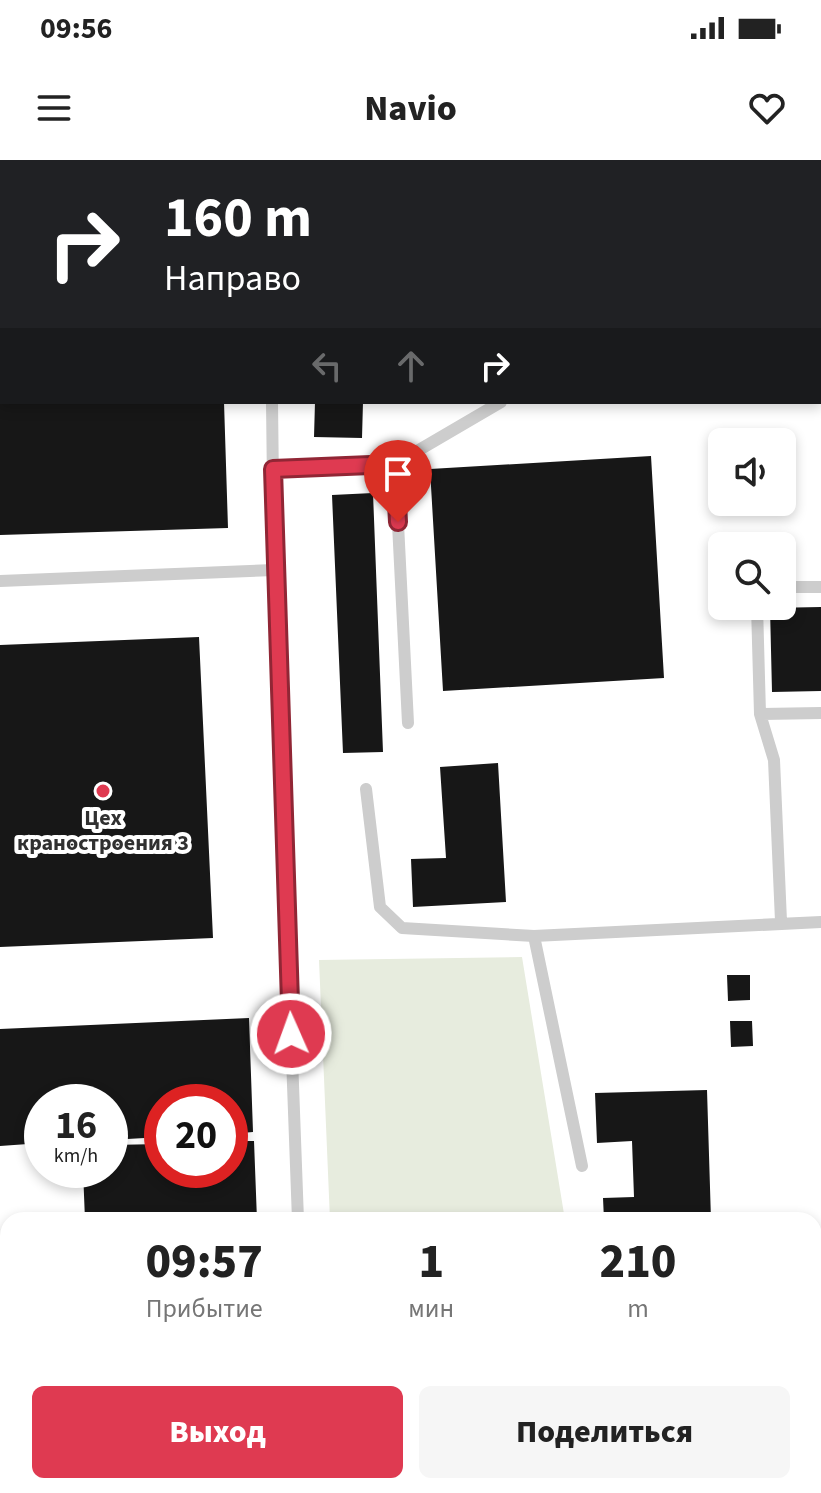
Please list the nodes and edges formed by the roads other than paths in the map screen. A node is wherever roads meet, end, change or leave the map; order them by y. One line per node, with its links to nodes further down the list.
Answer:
1 (272, 404): 4 (lane)
2 (498, 404): 3 (lane)
3 (395, 464): 4 (lane); 12 (lane)
4 (273, 469): 5 (lane)
5 (274, 570): 6 (lane); 18 (lane)
6 (0, 581)
7 (796, 587): 8 (lane)
8 (821, 587)
9 (757, 620): 11 (lane)
10 (821, 713): 11 (lane)
11 (760, 714): 14 (lane)
12 (408, 723)
13 (366, 789): 16 (lane)
14 (781, 921): 15 (lane); 16 (lane)
15 (821, 922)
16 (534, 936): 17 (lane)
17 (582, 1166)
18 (298, 1212)

